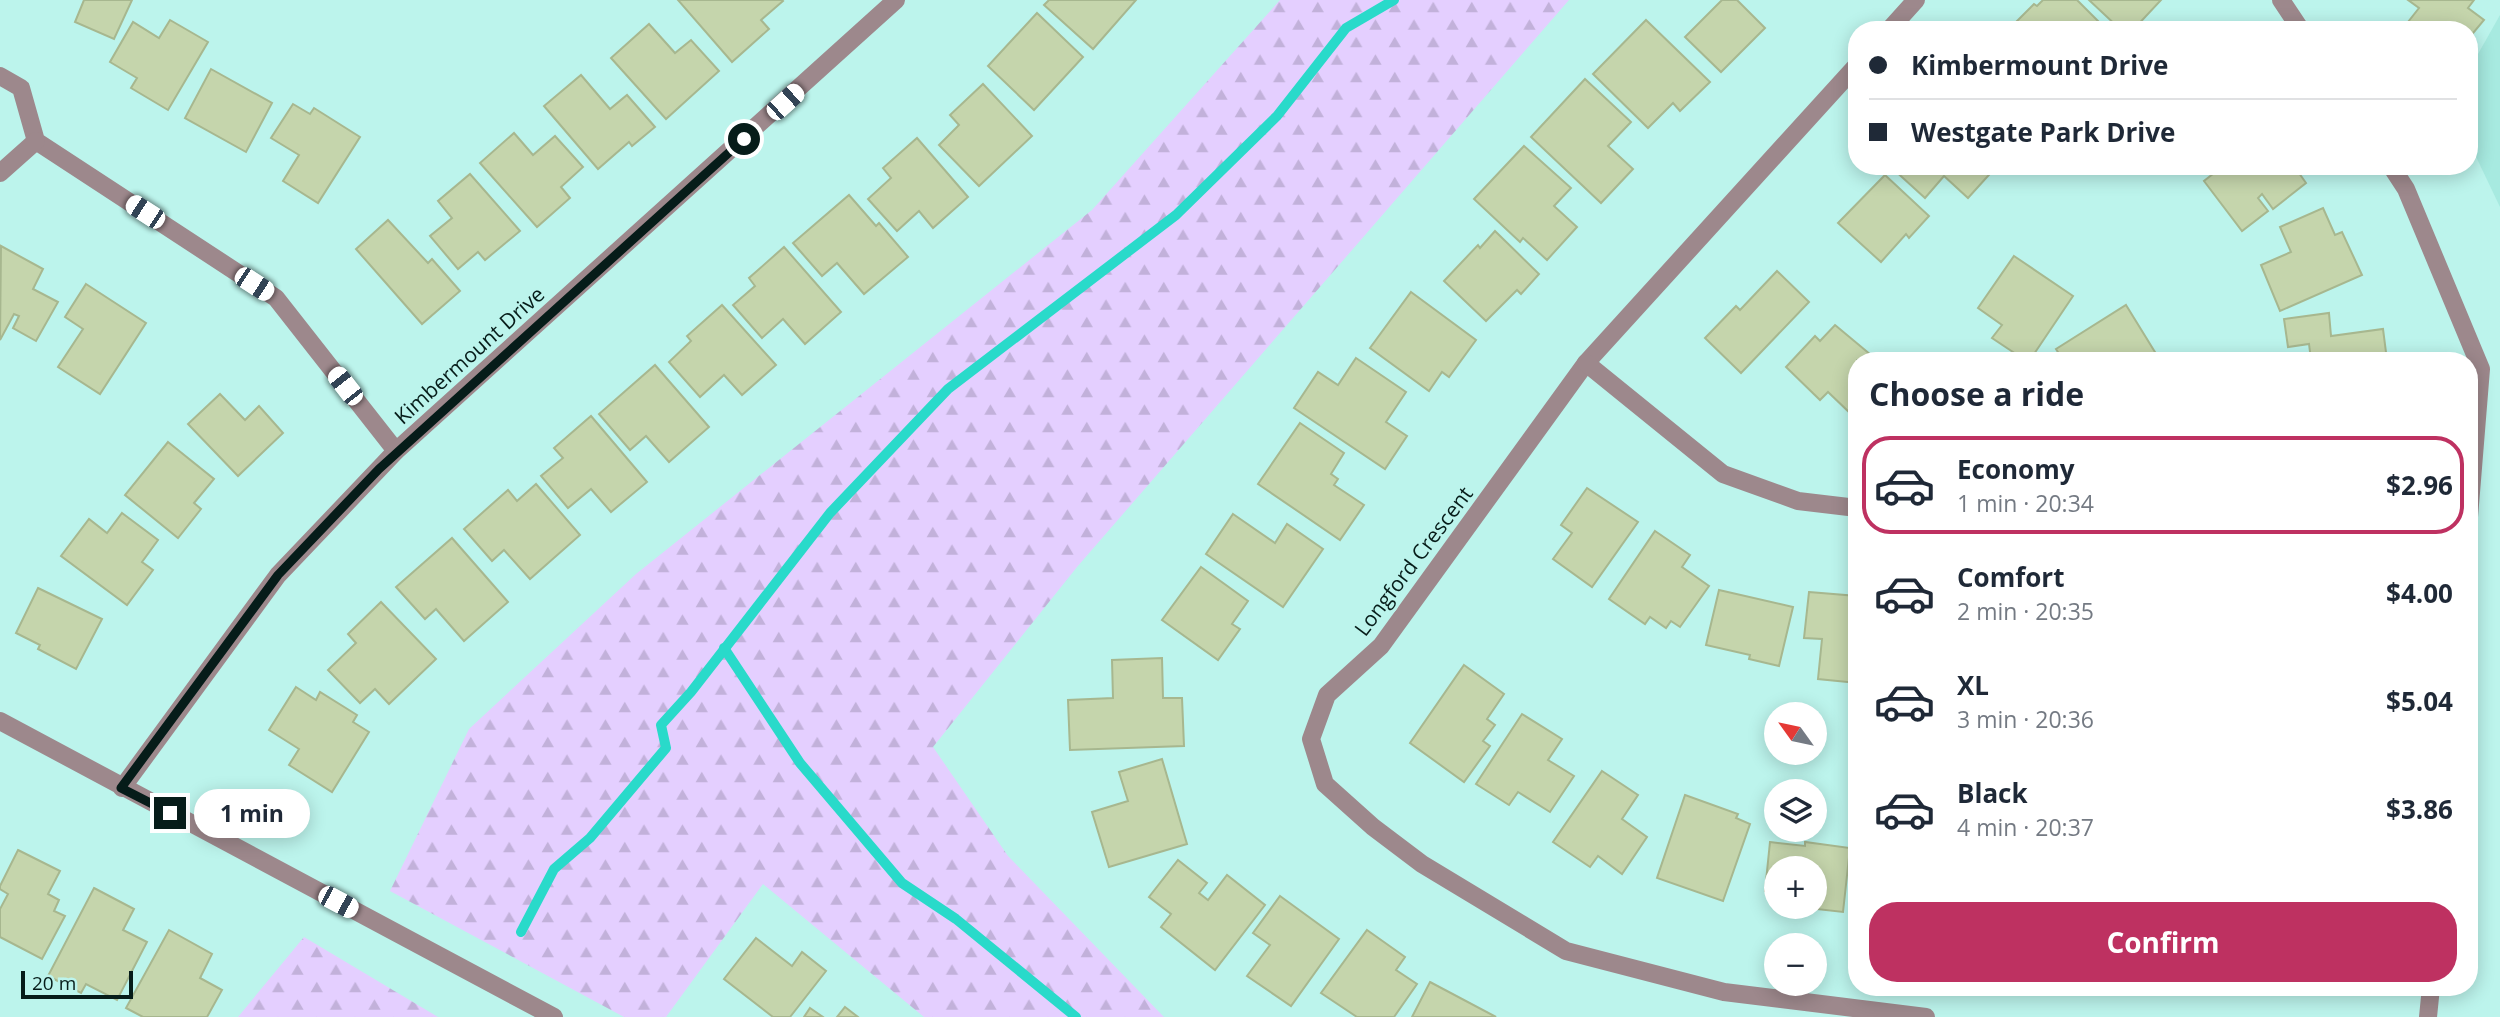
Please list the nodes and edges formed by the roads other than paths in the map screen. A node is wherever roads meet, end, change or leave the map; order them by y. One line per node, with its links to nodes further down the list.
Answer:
1 (896, 0): 15 (street, Kimbermount Drive)
2 (1916, 0): 4 (street)
3 (2281, 0): 5 (street)
4 (1897, 21)
5 (2295, 21)
6 (1848, 75): 13 (street, Longford Crescent)
7 (0, 76): 8 (street)
8 (36, 141): 9 (street); 15 (street)
9 (0, 173)
10 (2397, 175): 11 (street)
11 (2474, 352)
12 (2478, 362): 14 (street)
13 (1586, 363): 16 (street); 21 (street, Longford Crescent)
14 (2478, 406)
15 (396, 451): 18 (street, Kimbermount Drive)
16 (1848, 507)
17 (0, 721): 18 (street)
18 (121, 788): 20 (street)
19 (2430, 996): 22 (street)
20 (554, 1017)
21 (1926, 1017)
22 (2428, 1017)

